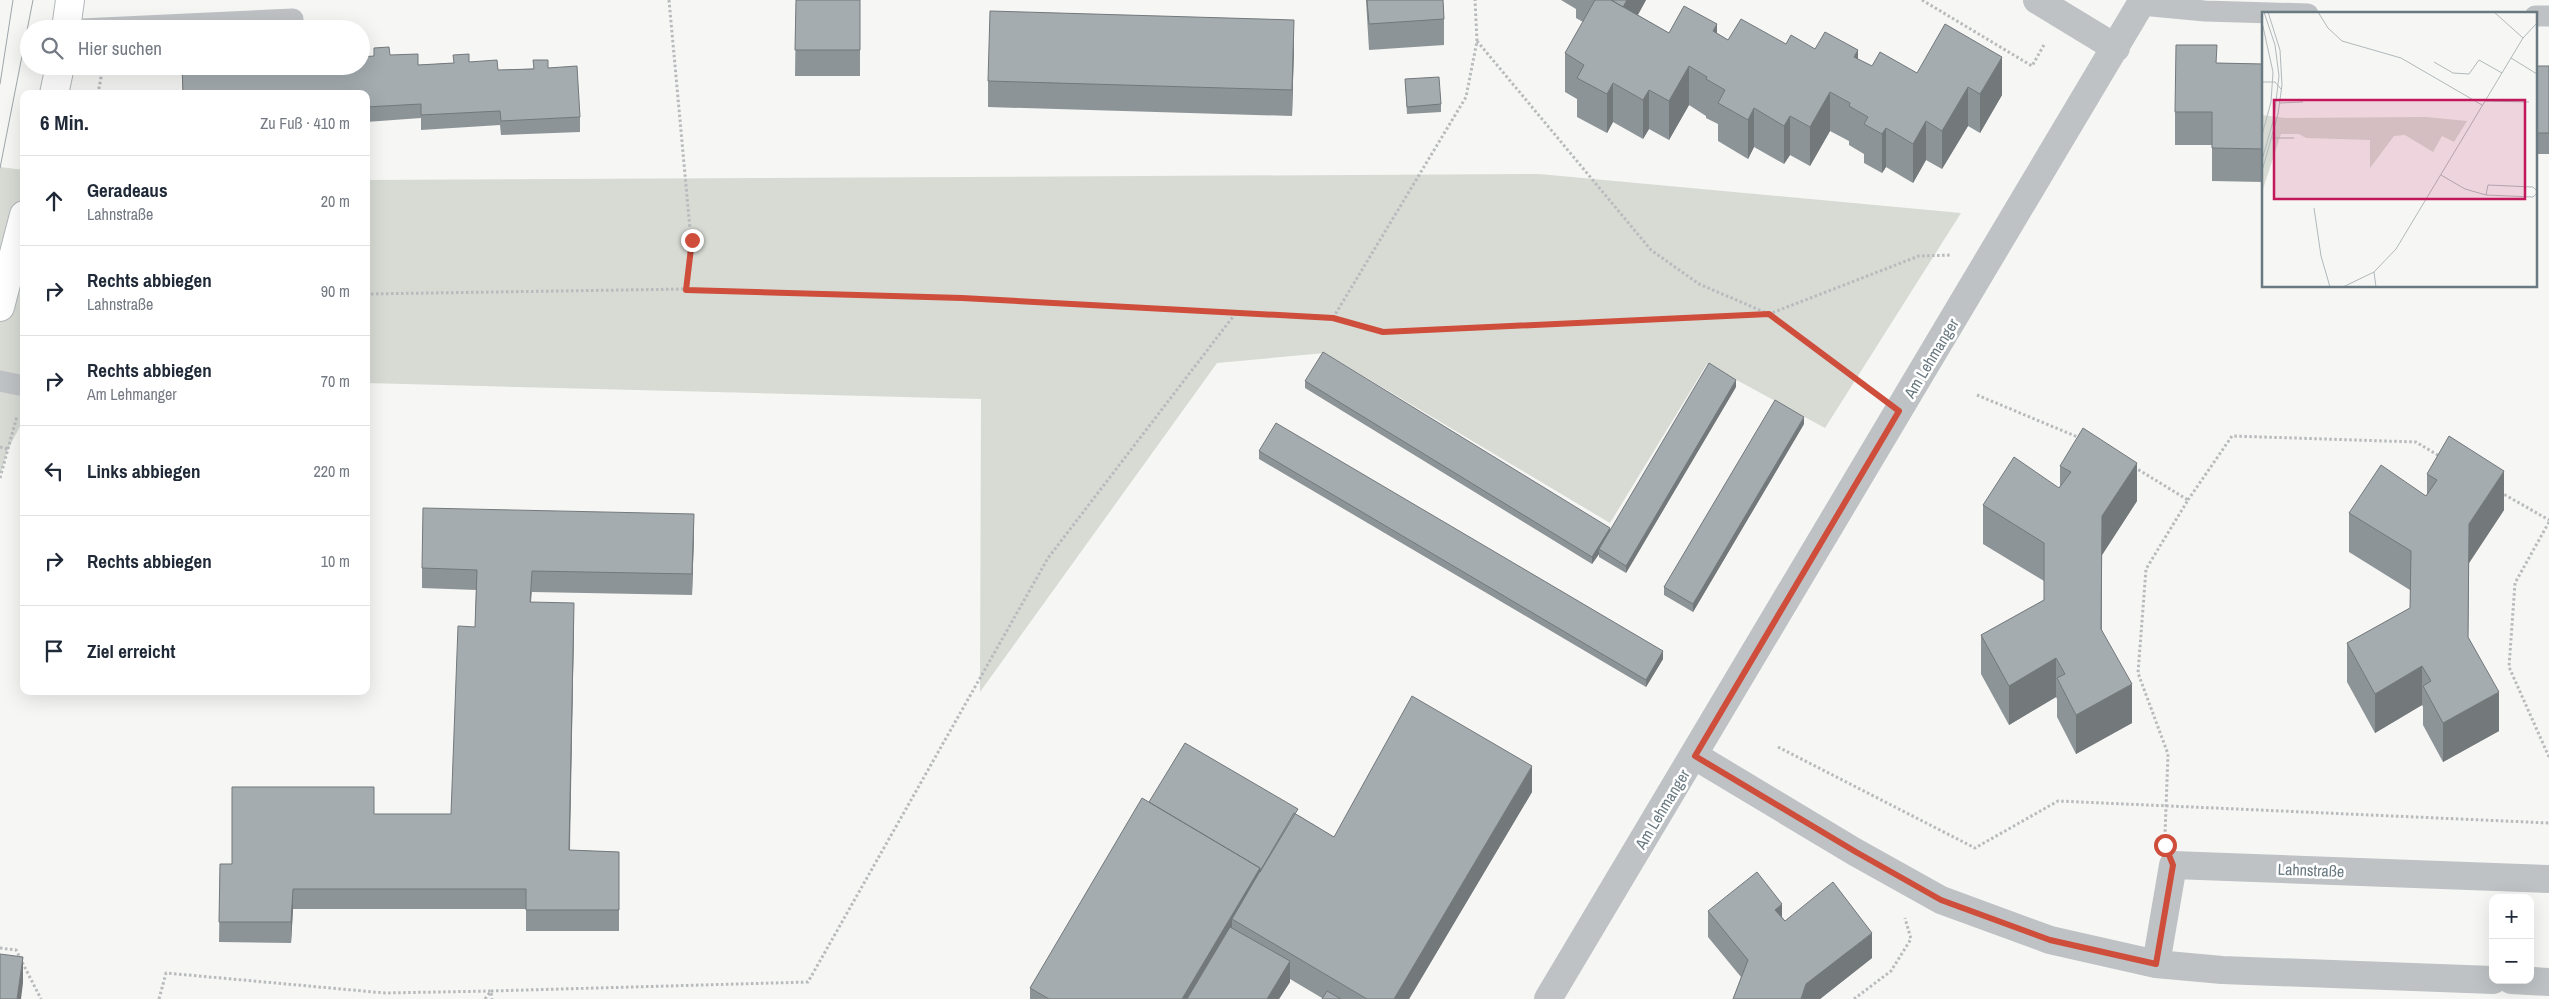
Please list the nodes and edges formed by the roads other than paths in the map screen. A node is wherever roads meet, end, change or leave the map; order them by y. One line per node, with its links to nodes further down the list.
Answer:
1 (70, 0): 8 (main road)
2 (2037, 0): 10 (street)
3 (2142, 2): 4 (lane); 10 (street, Am Lehmanger)
4 (2262, 13)
5 (2536, 16): 6 (lane)
6 (2549, 16)
7 (293, 19): 9 (lane)
8 (67, 20)
9 (272, 20)
10 (2116, 48): 17 (street, Am Lehmanger)
11 (58, 75): 12 (main road)
12 (55, 90)
13 (20, 230): 14 (main road)
14 (0, 308)
15 (0, 381): 16 (lane)
16 (20, 385)
17 (1695, 756): 19 (street); 23 (street, Am Lehmanger)
18 (2549, 879): 19 (street, Lahnstraße)
19 (2156, 964): 20 (street)
20 (2489, 980)
21 (2534, 981): 22 (street)
22 (2549, 982)
23 (1548, 999)

